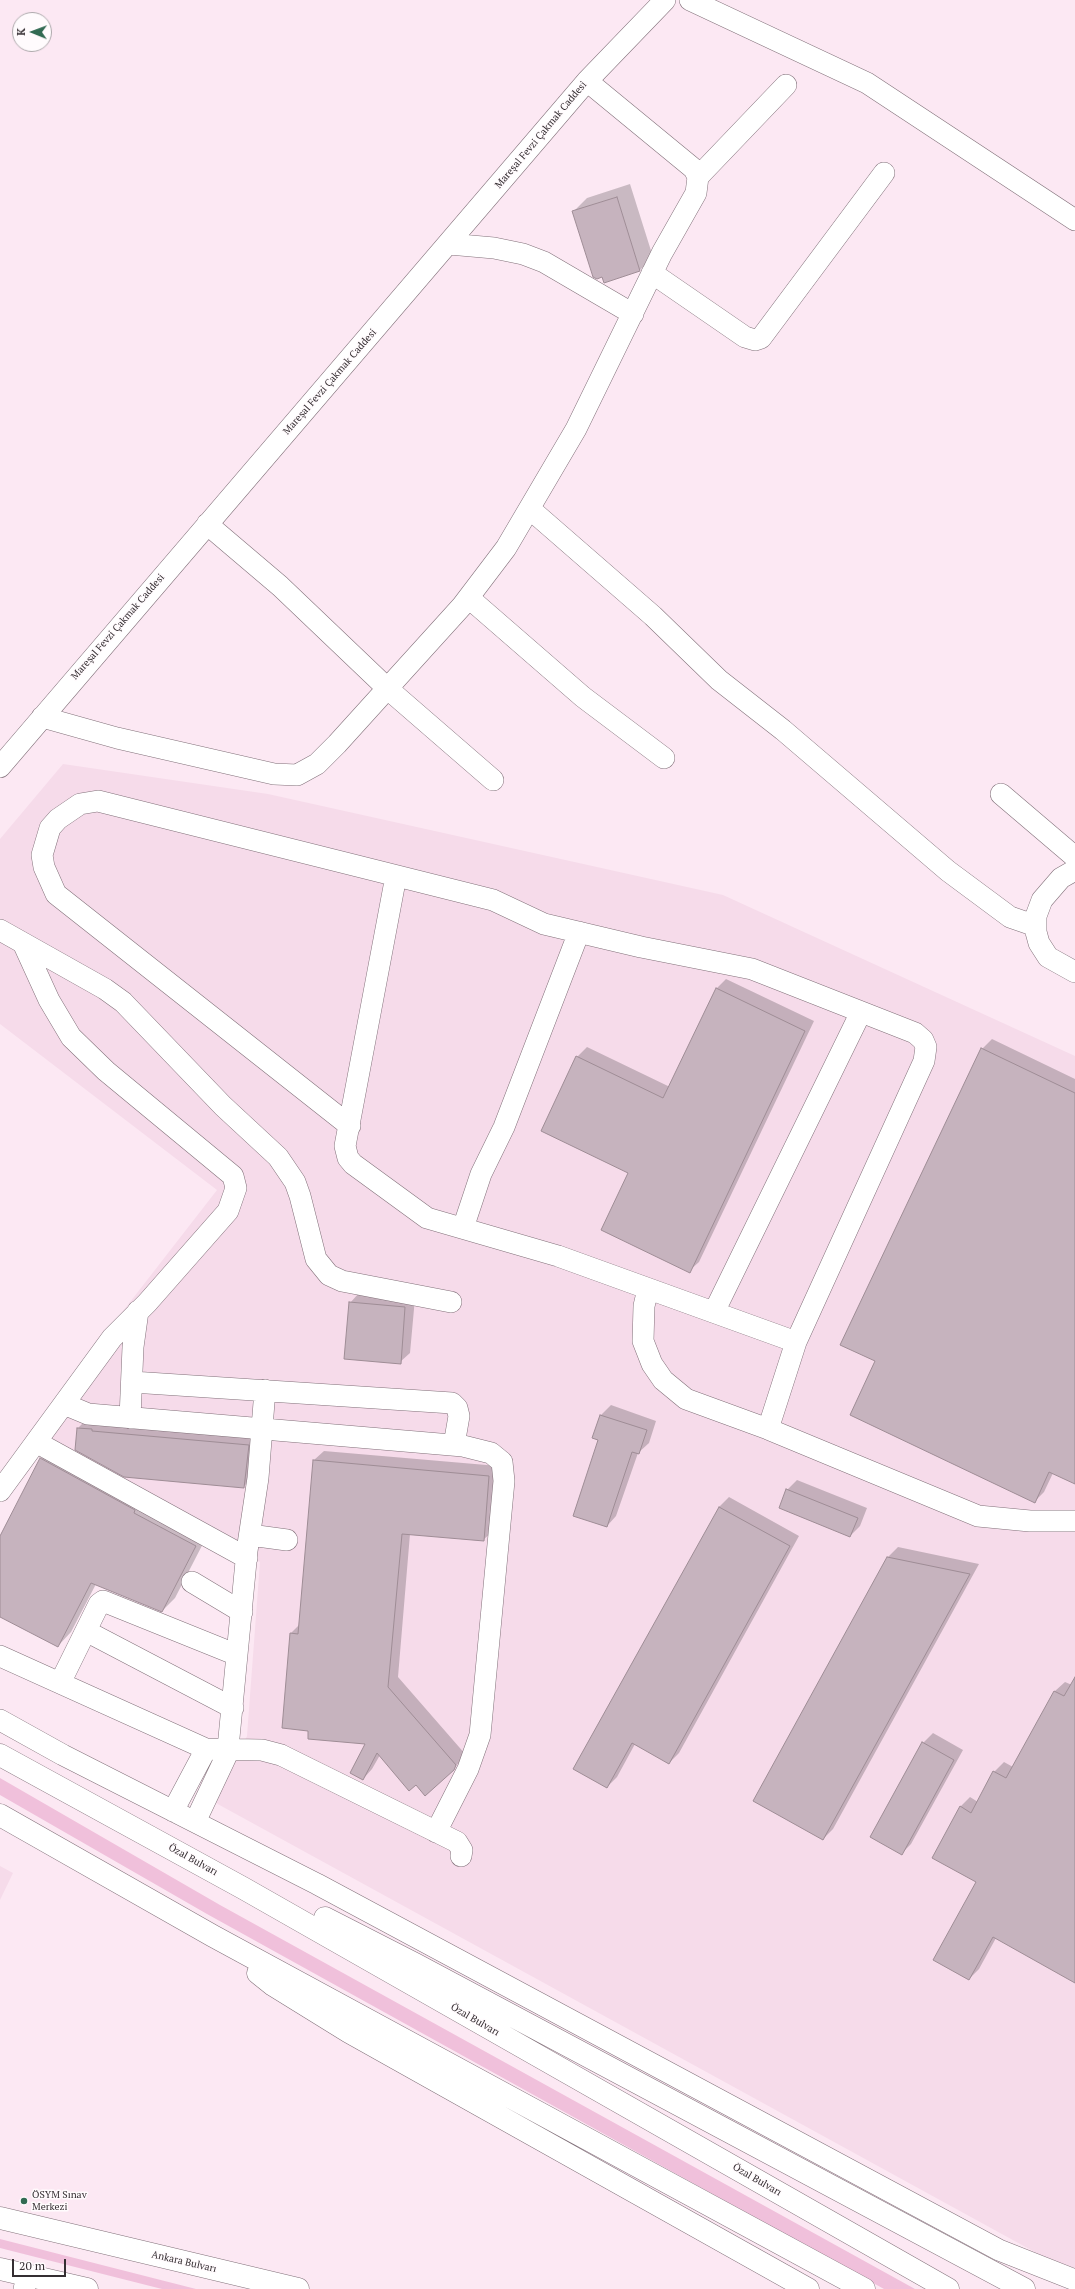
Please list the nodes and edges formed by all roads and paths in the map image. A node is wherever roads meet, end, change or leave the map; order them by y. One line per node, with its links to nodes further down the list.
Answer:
1 (665, 0): 3 (street, Mareşal Fevzi Çakmak Caddesi)
2 (690, 0): 7 (street)
3 (587, 81): 6 (street); 8 (street, Mareşal Fevzi Çakmak Caddesi)
4 (786, 85): 6 (street)
5 (884, 173): 9 (street)
6 (698, 177): 9 (street)
7 (1075, 220)
8 (449, 244): 10 (street); 12 (street, Mareşal Fevzi Çakmak Caddesi)
9 (652, 273): 10 (street)
10 (633, 314): 11 (street)
11 (530, 509): 13 (street); 23 (street)
12 (207, 524): 14 (street); 15 (street, Mareşal Fevzi Çakmak Caddesi)
13 (469, 598): 14 (street); 16 (street)
14 (388, 689): 15 (street); 18 (street)
15 (42, 716): 17 (street, Mareşal Fevzi Çakmak Caddesi)
16 (664, 758)
17 (0, 767)
18 (493, 780)
19 (1001, 794): 20 (street)
20 (1075, 856)
21 (1075, 870): 23 (street)
22 (396, 876): 25 (street); 29 (street); 29 (street)
23 (1036, 926): 27 (street)
24 (0, 930): 26 (street)
25 (579, 932): 28 (street); 30 (street)
26 (23, 943): 32 (street); 33 (street)
27 (1075, 972)
28 (861, 1012): 34 (street); 35 (street)
29 (350, 1126): 30 (street)
30 (463, 1228): 31 (street)
31 (648, 1289): 34 (street); 40 (street)
32 (451, 1302)
33 (138, 1311): 36 (street); 38 (street)
34 (714, 1312): 35 (street)
35 (796, 1342): 40 (street)
36 (132, 1382): 37 (street); 39 (street)
37 (265, 1390): 41 (street); 43 (street)
38 (64, 1404): 39 (street); 42 (street)
39 (130, 1418): 41 (street)
40 (768, 1429): 45 (street)
41 (262, 1430): 43 (street); 46 (street)
42 (36, 1442): 44 (street); 48 (street)
43 (454, 1445): 63 (street)
44 (0, 1491)
45 (1075, 1521)
46 (250, 1535): 47 (street); 48 (street)
47 (287, 1540)
48 (247, 1558): 50 (street)
49 (192, 1582): 50 (street)
50 (242, 1612): 52 (street)
51 (86, 1631): 52 (street); 54 (street); 55 (street)
52 (238, 1655): 55 (street)
53 (0, 1656): 54 (street)
54 (60, 1683): 58 (street)
55 (233, 1708): 57 (street)
56 (0, 1720): 60 (street)
57 (229, 1748): 58 (street); 62 (street); 63 (street)
58 (206, 1749): 60 (street)
59 (0, 1755): 65 (main road, Özal Bulvarı)
60 (173, 1811): 62 (street)
61 (0, 1815): 66 (main road)
62 (195, 1822): 69 (street)
63 (436, 1832): 64 (street)
64 (461, 1856)
65 (243, 1888): 75 (main road, Özal Bulvarı); 76 (main road)
66 (213, 1936): 73 (main road); 74 (main road)
67 (0, 2218): 72 (main road, Ankara Bulvarı)
68 (0, 2269): 70 (main road)
69 (1075, 2280)
70 (26, 2282): 71 (main road)
71 (87, 2289)
72 (298, 2289)
73 (808, 2289)
74 (864, 2289)
75 (948, 2289)
76 (1024, 2289)

